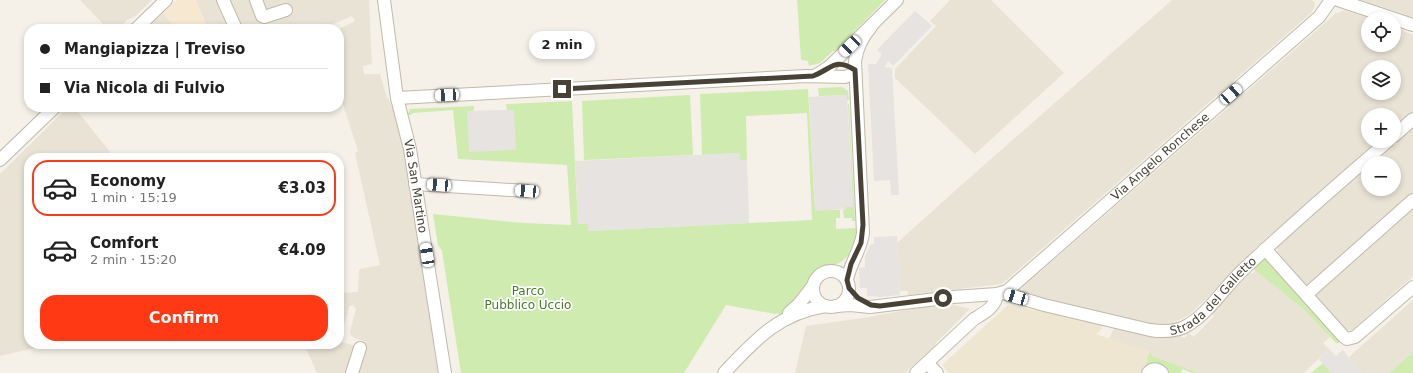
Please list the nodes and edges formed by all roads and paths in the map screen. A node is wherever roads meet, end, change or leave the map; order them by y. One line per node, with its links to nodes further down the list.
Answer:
1 (166, 0): 9 (street)
2 (223, 0): 10 (street)
3 (256, 0): 8 (street)
4 (384, 0): 18 (street, Via San Martino)
5 (897, 0): 12 (street)
6 (1330, 0): 33 (street, Via Angelo Ronchese)
7 (1338, 0): 11 (street)
8 (286, 10)
9 (141, 24)
10 (234, 24)
11 (1413, 25)
12 (871, 27): 13 (street); 14 (street)
13 (830, 66): 14 (street); 15 (street)
14 (855, 72): 16 (street); 17 (street)
15 (813, 76): 16 (street); 18 (street)
16 (836, 77): 17 (street)
17 (856, 89): 28 (street)
18 (397, 98): 24 (street, Via San Martino)
19 (50, 112): 23 (street)
20 (1413, 119): 21 (street)
21 (1401, 130)
22 (1380, 148): 27 (street, Strada del Galletto)
23 (0, 160)
24 (415, 184): 25 (street); 43 (street, Via San Martino)
25 (527, 191)
26 (1413, 200): 34 (street)
27 (1265, 249): 33 (street, Strada del Galletto); 34 (street)
28 (857, 253): 29 (street); 30 (street)
29 (828, 271): 30 (street); 31 (street)
30 (848, 284): 36 (street); 37 (street, Strada del Galletto)
31 (813, 286): 36 (street); 39 (street, Strada del Galletto)
32 (1413, 287): 34 (street)
33 (1000, 294): 35 (street, Strada del Galletto); 38 (street)
34 (1307, 294)
35 (980, 296): 37 (street, Strada del Galletto); 38 (street)
36 (831, 306): 37 (street, Strada del Galletto); 39 (street, Strada del Galletto)
37 (880, 306)
38 (974, 319): 41 (street)
39 (779, 322): 44 (street, Strada del Galletto)
40 (360, 348): 42 (street)
41 (928, 363): 45 (street); 46 (street)
42 (352, 373)
43 (445, 373)
44 (724, 373)
45 (916, 373)
46 (937, 373)
47 (1148, 373): 48 (street)
48 (1162, 373)

